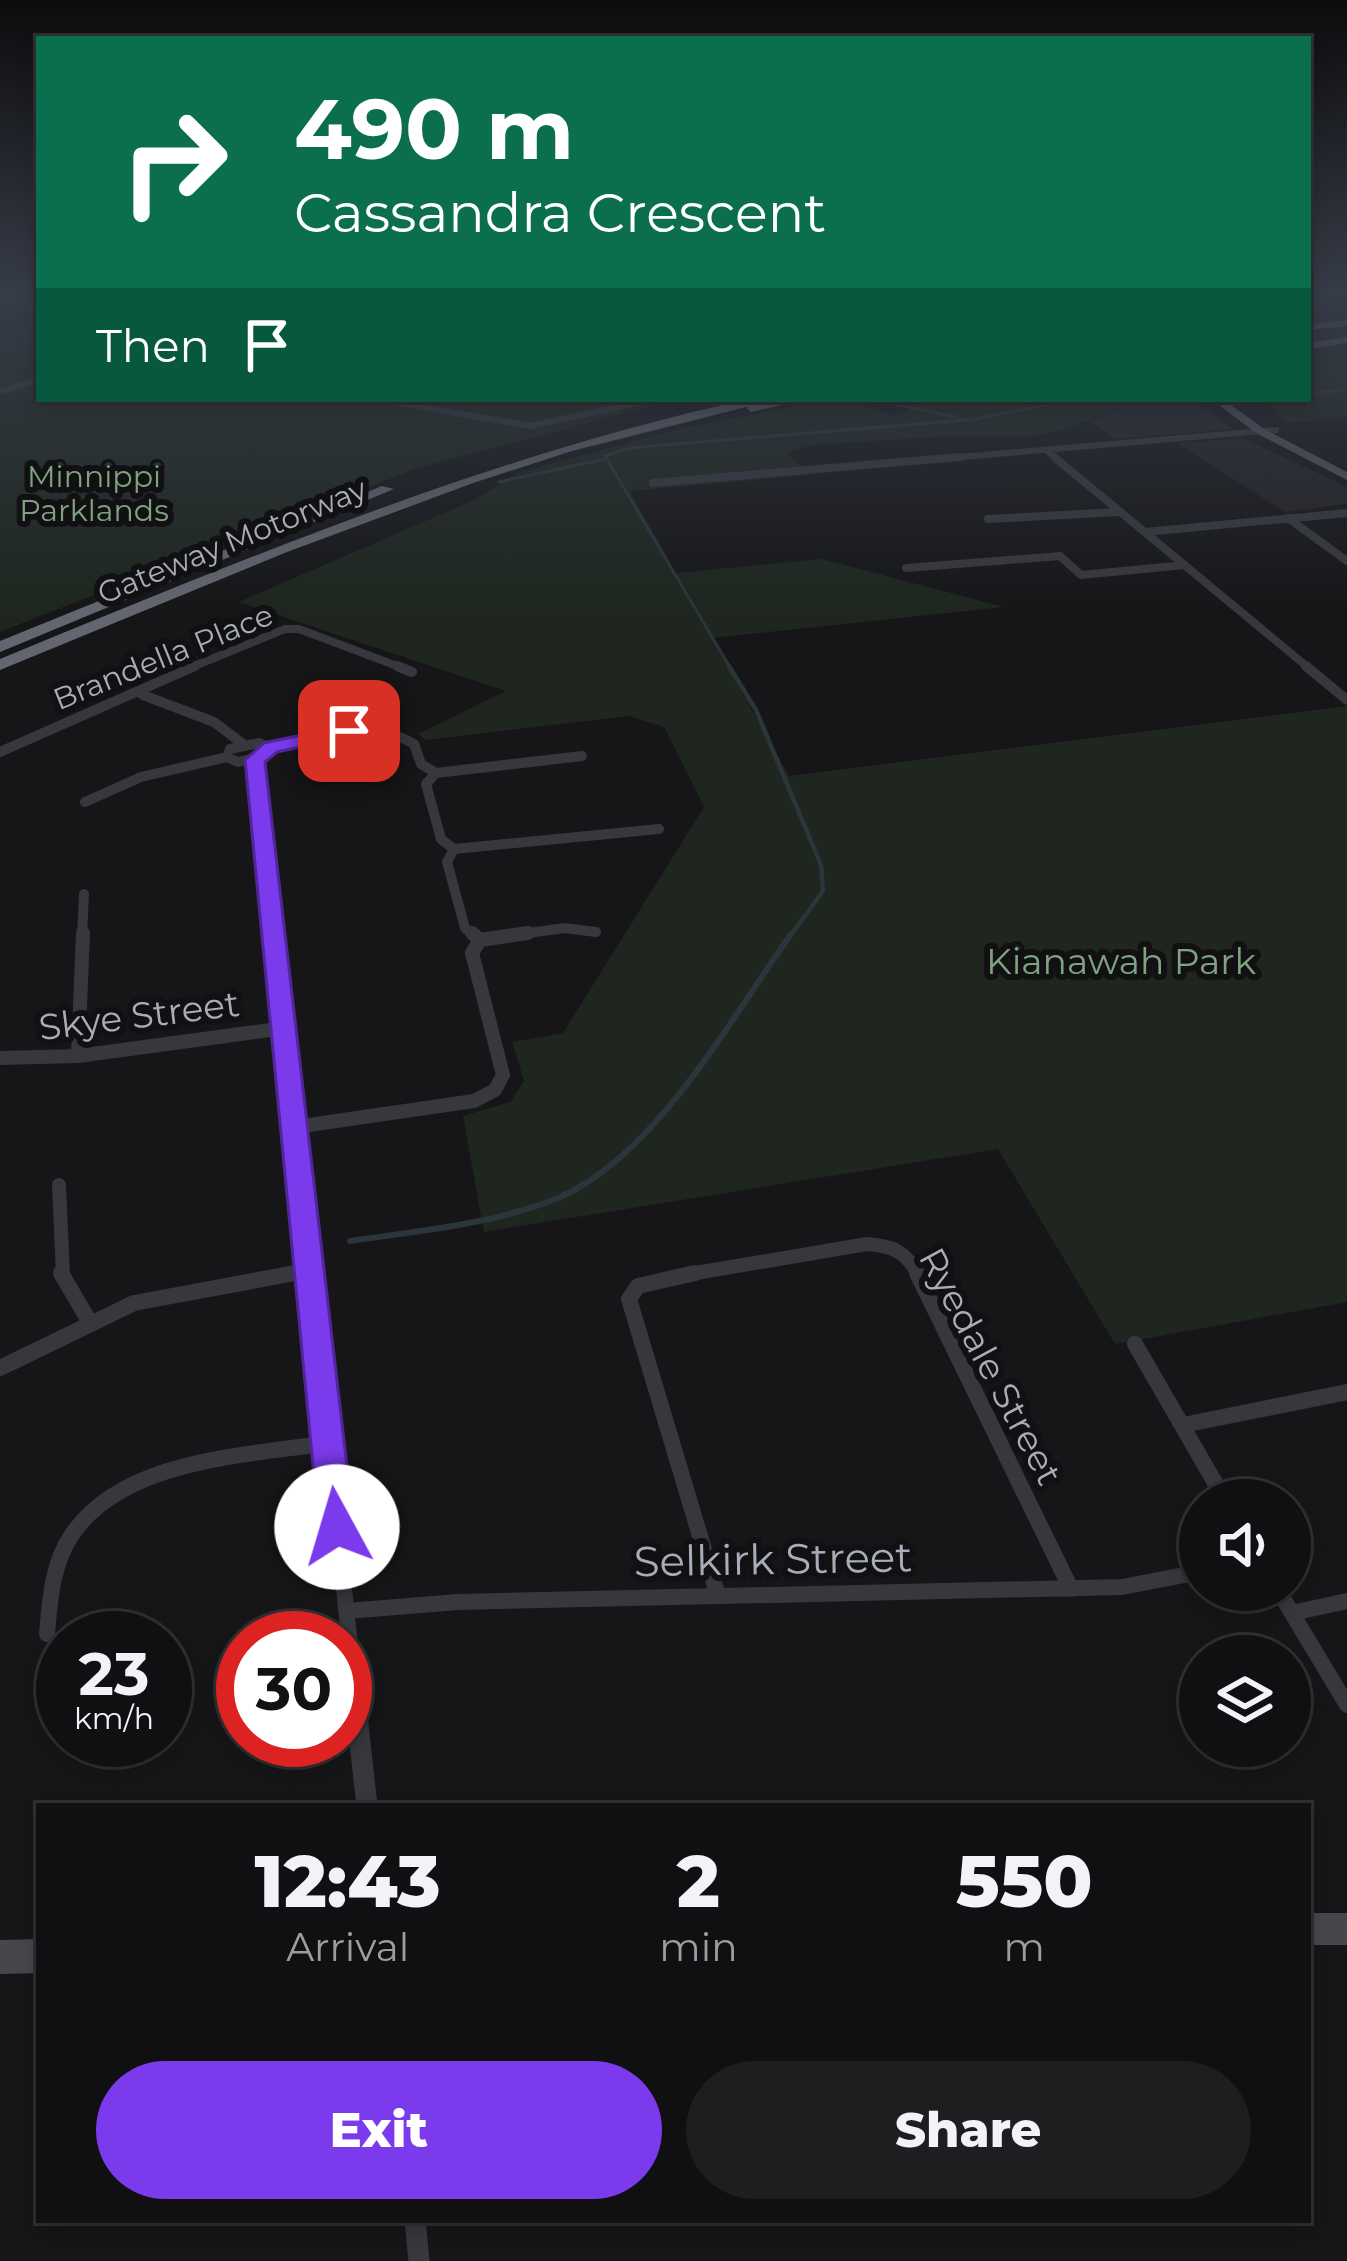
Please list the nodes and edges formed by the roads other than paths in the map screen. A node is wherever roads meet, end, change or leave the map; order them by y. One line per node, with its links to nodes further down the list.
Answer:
1 (392, 402): 2 (street)
2 (642, 402)
3 (700, 402): 10 (highway)
4 (752, 402): 15 (highway, Gateway Motorway)
5 (787, 402): 15 (highway)
6 (1220, 402): 9 (main road)
7 (1243, 402): 8 (main road)
8 (1276, 430): 9 (street); 12 (main road)
9 (1260, 431): 11 (street); 13 (main road)
10 (522, 445)
11 (1047, 451): 14 (street); 16 (street)
12 (1347, 467)
13 (1347, 477)
14 (653, 483)
15 (415, 487): 24 (highway, Gateway Motorway); 25 (highway, Gateway Motorway)
16 (1120, 512): 19 (street); 20 (street)
17 (1347, 513): 18 (street)
18 (1288, 518): 20 (street); 21 (street)
19 (988, 519)
20 (1145, 532): 22 (street)
21 (1347, 561)
22 (1185, 565): 23 (street); 28 (street)
23 (906, 568)
24 (0, 646)
25 (0, 665)
26 (412, 672): 27 (street, Brandella Place)
27 (143, 695): 29 (street); 31 (street, Brandella Place)
28 (1347, 700)
29 (243, 744): 30 (street); 33 (street)
30 (271, 748): 34 (street); 35 (street)
31 (0, 752)
32 (582, 756): 35 (street)
33 (227, 757): 34 (street); 36 (street)
34 (255, 760): 42 (street)
35 (436, 773): 38 (street)
36 (85, 802)
37 (659, 829): 38 (street)
38 (454, 849): 41 (street)
39 (84, 894): 43 (street)
40 (596, 932): 41 (street)
41 (480, 940): 45 (street)
42 (285, 1028): 43 (street, Skye Street); 45 (street)
43 (78, 1056): 44 (street, Skye Street)
44 (0, 1058)
45 (296, 1127): 47 (street)
46 (59, 1185): 48 (street)
47 (309, 1270): 48 (street); 53 (street)
48 (89, 1321): 50 (street)
49 (1135, 1344): 52 (street)
50 (0, 1368)
51 (1347, 1393): 52 (street)
52 (1183, 1425): 54 (street)
53 (327, 1443): 59 (street); 60 (street)
54 (1214, 1479)
55 (1179, 1576): 56 (street, Selkirk Street)
56 (1071, 1588): 57 (street, Selkirk Street); 57 (street, Ryedale Street)
57 (718, 1596): 60 (street, Selkirk Street)
58 (1347, 1601): 61 (street)
59 (46, 1611)
60 (346, 1611)
61 (1292, 1613): 62 (street)
62 (1347, 1705)
63 (364, 1767): 64 (street)
64 (368, 1803)
65 (1347, 1929): 66 (main road)
66 (1311, 1930)
67 (36, 1956): 68 (main road)
68 (0, 1957)
69 (415, 2223): 70 (street)
70 (419, 2261)

